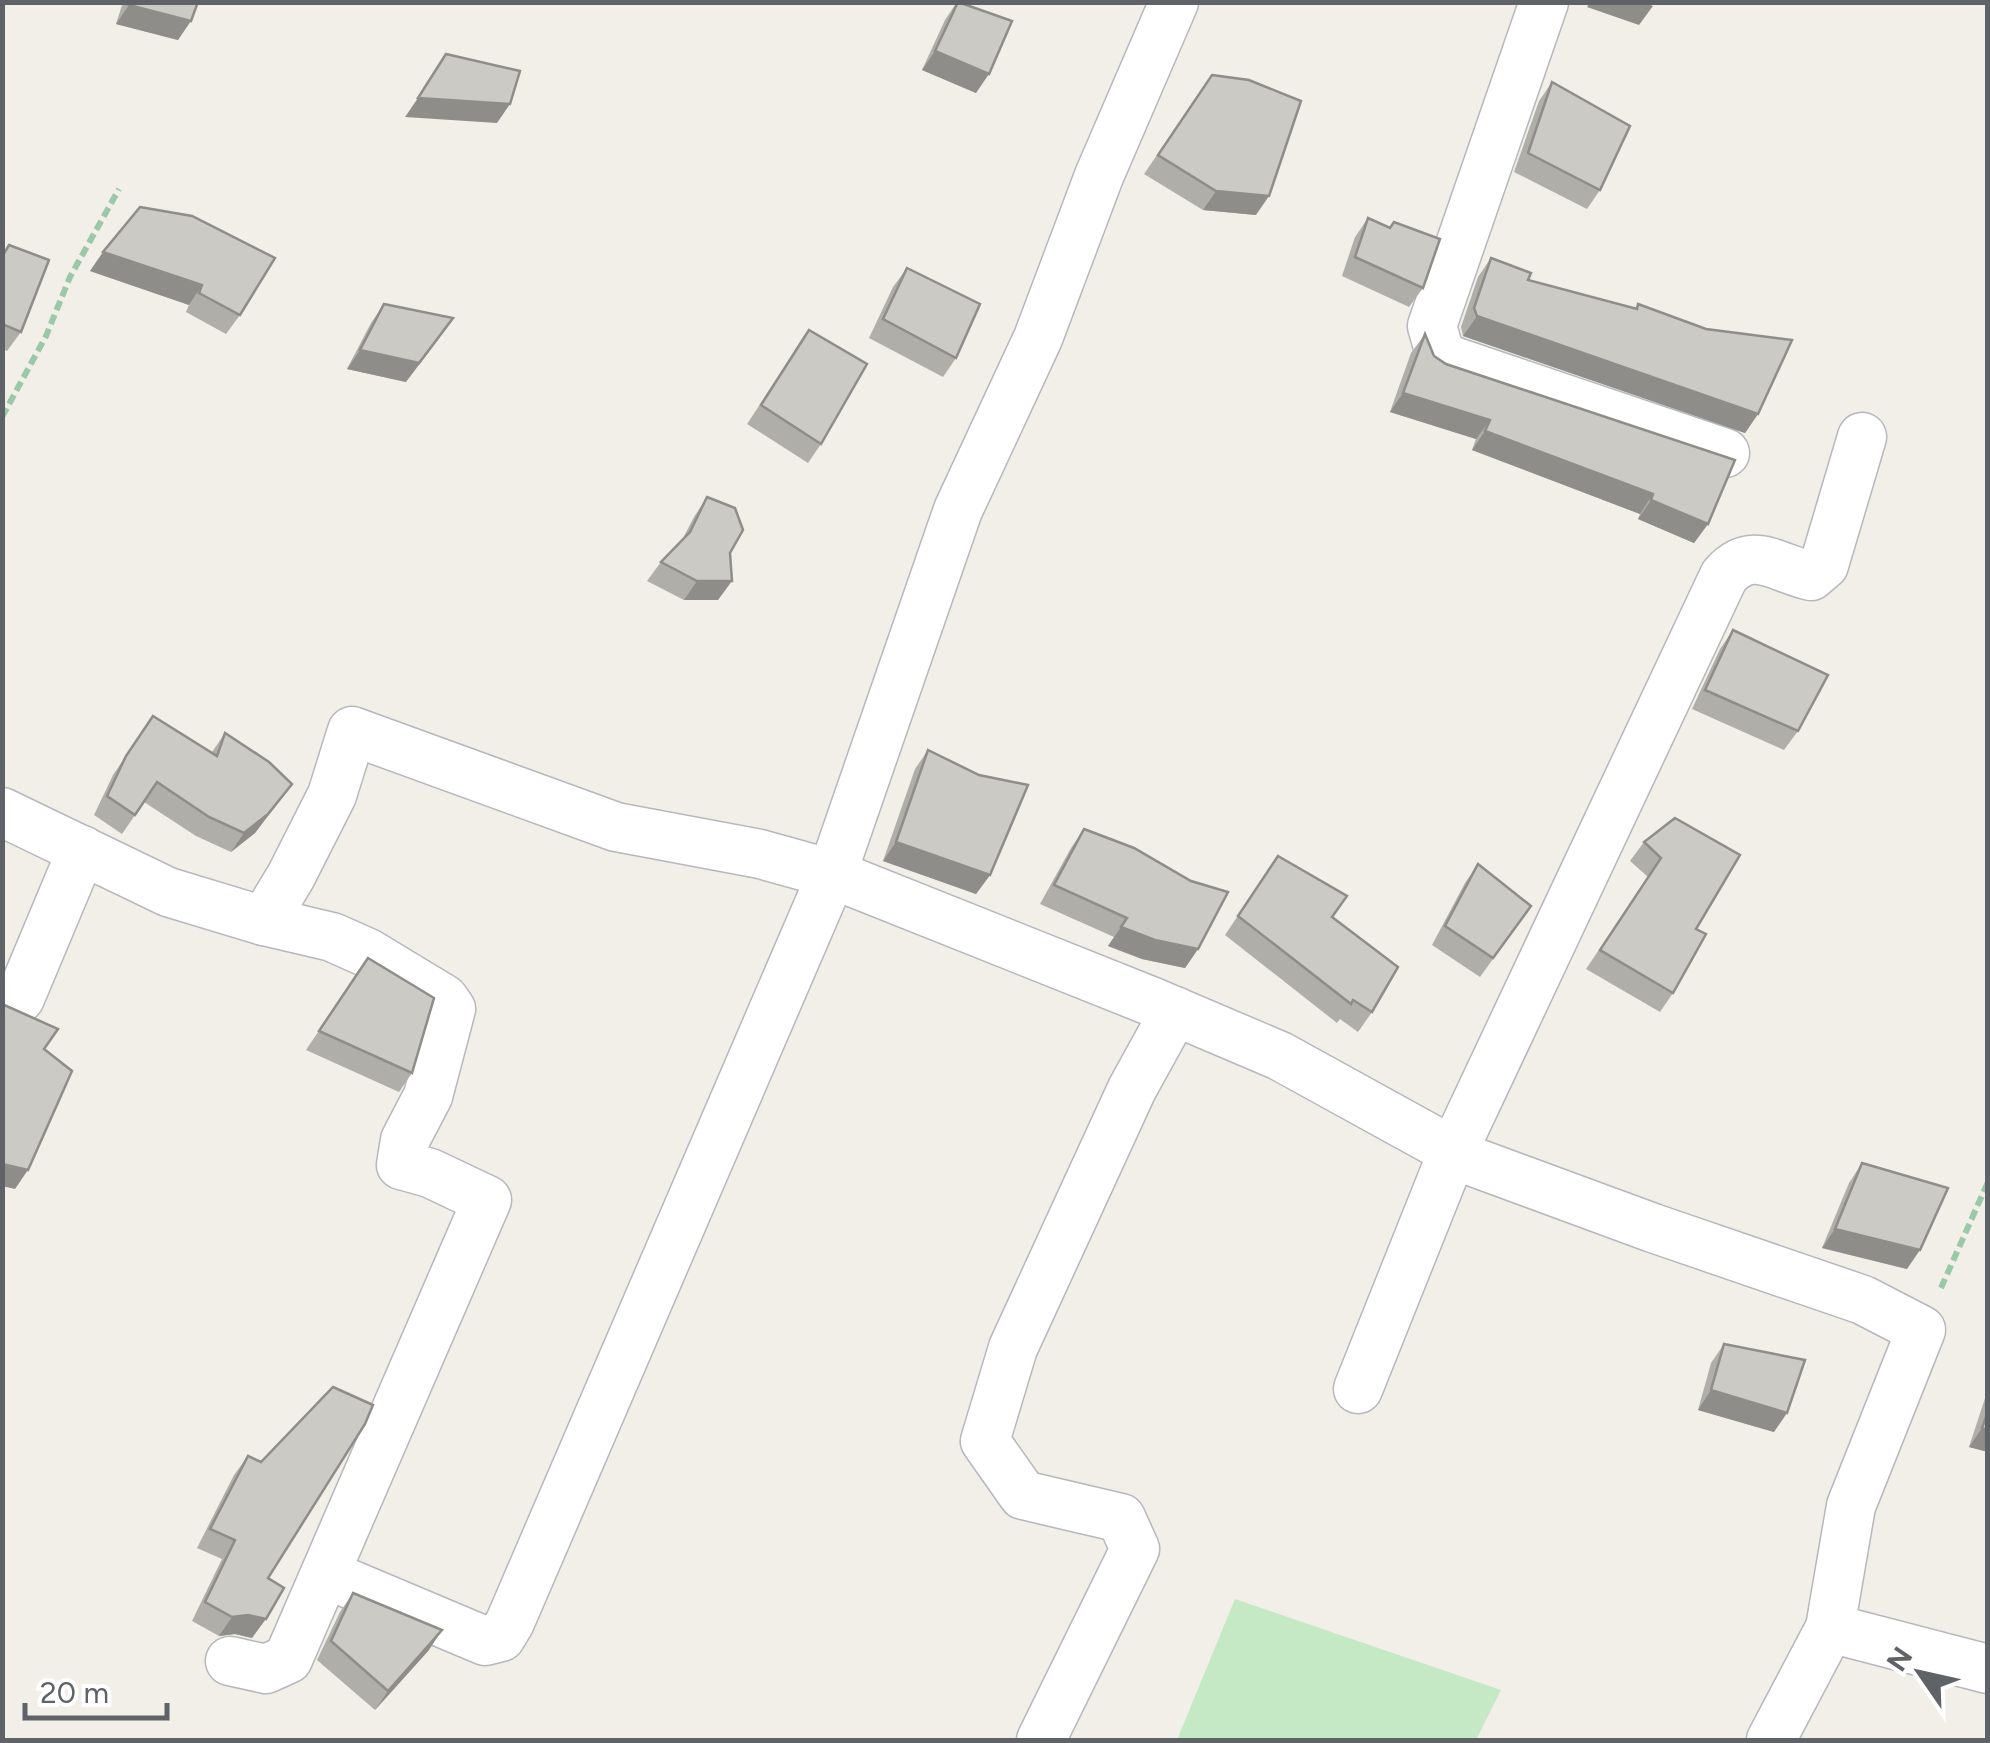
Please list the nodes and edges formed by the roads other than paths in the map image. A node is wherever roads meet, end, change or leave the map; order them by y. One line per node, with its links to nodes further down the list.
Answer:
1 (1174, 2): 7 (street)
2 (1544, 2): 4 (street)
3 (1862, 437): 11 (street)
4 (1724, 453)
5 (2, 812): 6 (street)
6 (82, 850): 8 (street); 9 (street)
7 (832, 874): 8 (street); 10 (street); 13 (street)
8 (264, 921): 13 (street)
9 (20, 998)
10 (1175, 1010): 11 (street); 17 (street)
11 (1452, 1154): 12 (street); 14 (street)
12 (1358, 1389)
13 (326, 1574): 15 (street)
14 (1830, 1628): 16 (street); 18 (street)
15 (230, 1662)
16 (1988, 1669)
17 (1041, 1740)
18 (1770, 1740)

